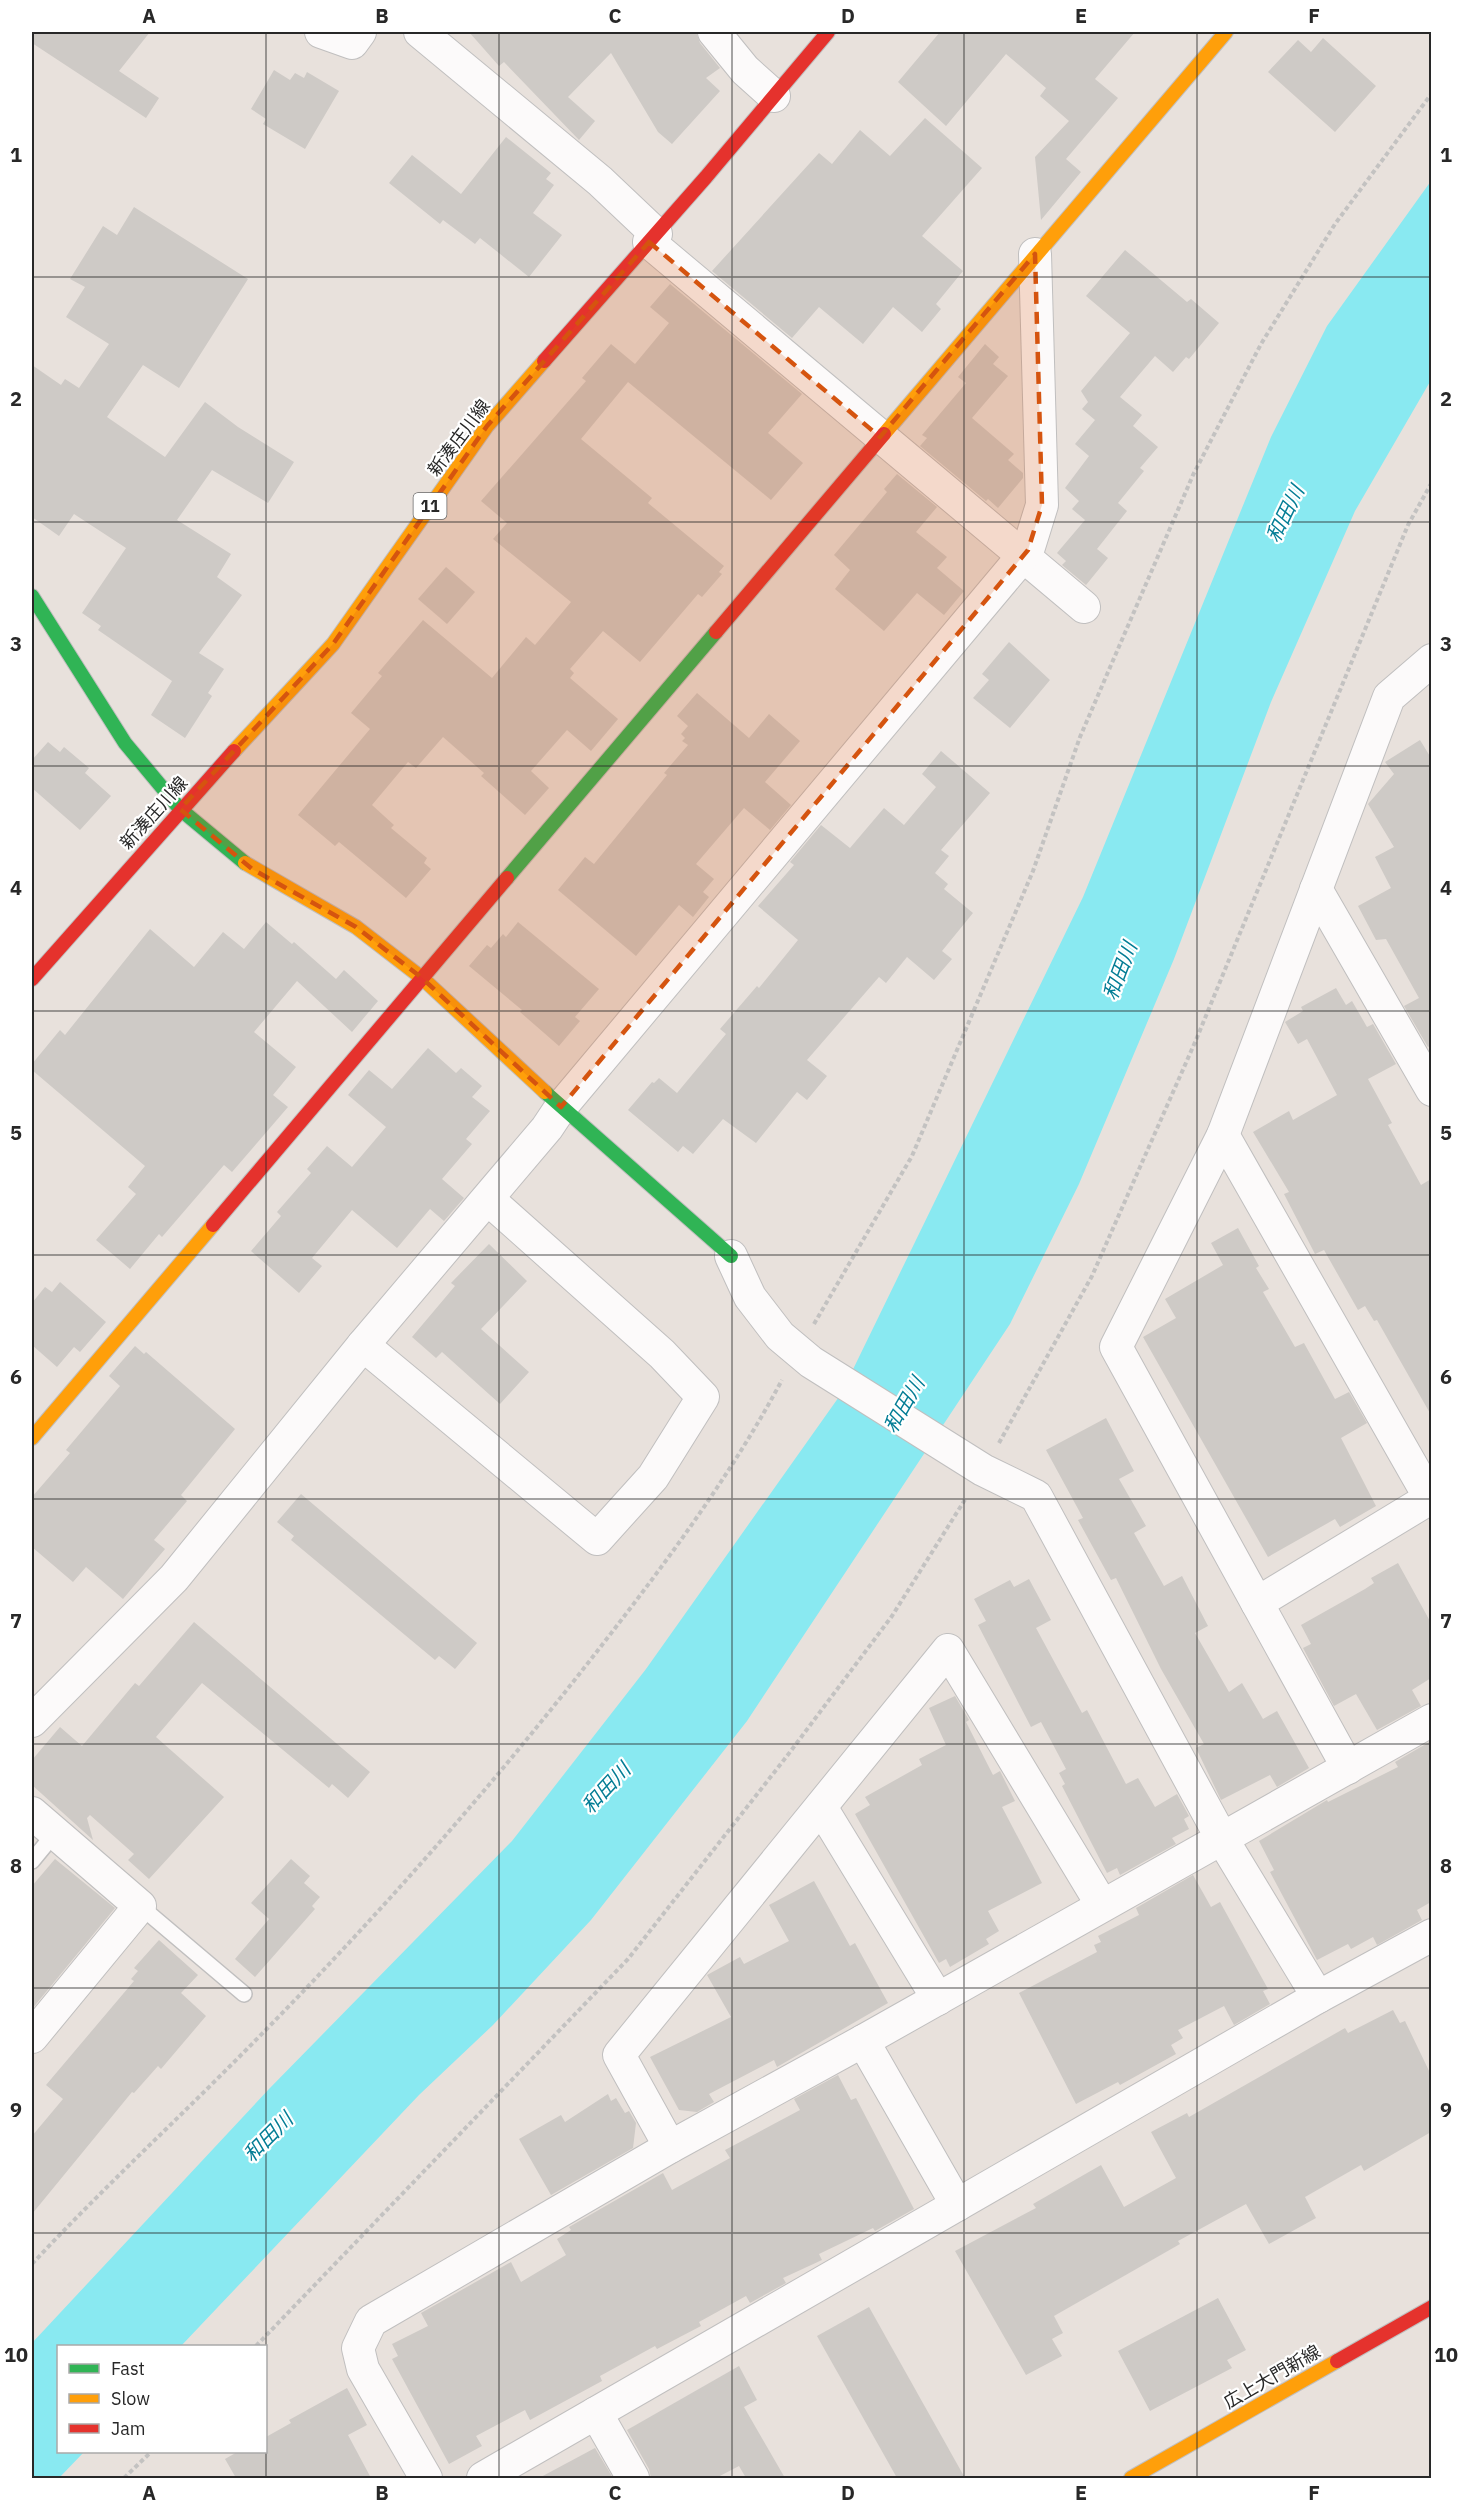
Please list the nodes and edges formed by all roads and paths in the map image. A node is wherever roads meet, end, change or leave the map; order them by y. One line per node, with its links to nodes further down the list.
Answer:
1 (321, 32): 2 (street)
2 (360, 32)
3 (420, 32): 9 (street)
4 (714, 32): 8 (street)
5 (828, 32): 8 (street, 新湊庄川線 / 11)
6 (1226, 32): 10 (street)
7 (1431, 93): 27 (path)
8 (774, 96): 9 (street, 新湊庄川線 / 11)
9 (653, 238): 11 (street); 17 (street, 新湊庄川線 / 11)
10 (1035, 254): 11 (street); 13 (street)
11 (880, 437): 13 (street); 19 (street)
12 (1431, 482): 29 (path)
13 (1023, 556): 15 (street); 22 (street)
14 (32, 597): 17 (street)
15 (1084, 607)
16 (1431, 660): 18 (street)
17 (180, 809): 19 (street); 20 (street, 新湊庄川線 / 11)
18 (1316, 889): 21 (street); 23 (street)
19 (422, 978): 22 (street); 28 (street)
20 (32, 979)
21 (1431, 1090)
22 (561, 1107): 24 (street); 25 (street)
23 (1223, 1135): 30 (street); 31 (street)
24 (488, 1199): 26 (street); 26 (street)
25 (731, 1256): 27 (street)
26 (363, 1345): 33 (street)
27 (805, 1356): 29 (street); 49 (path)
28 (32, 1438)
29 (983, 1470): 37 (street); 51 (path)
30 (1430, 1497): 31 (street)
31 (1257, 1603): 34 (street)
32 (1431, 1720): 34 (street)
33 (32, 1721)
34 (1347, 1768): 37 (street)
35 (821, 1807): 39 (street); 44 (street); 47 (street)
36 (43, 1823): 38 (lane); 40 (street)
37 (1221, 1837): 39 (street); 43 (street)
38 (32, 1861)
39 (1102, 1905): 44 (street)
40 (140, 1906): 42 (lane); 45 (street)
41 (1431, 1935): 43 (street)
42 (244, 1994)
43 (1318, 1997): 48 (street)
44 (938, 1999): 46 (street)
45 (32, 2037)
46 (863, 2041): 47 (street); 48 (street)
47 (670, 2147): 55 (street)
48 (957, 2205): 52 (street)
49 (32, 2264)
50 (1431, 2307): 58 (street, 広上大門新線)
51 (257, 2345)
52 (596, 2413): 56 (street); 57 (street)
53 (149, 2453): 54 (path)
54 (124, 2478)
55 (426, 2478)
56 (483, 2478)
57 (633, 2478)
58 (1131, 2478)

